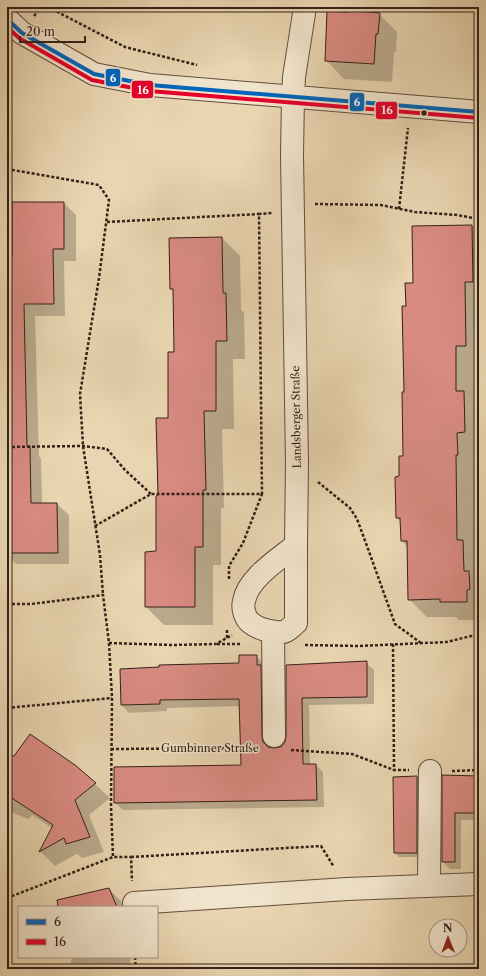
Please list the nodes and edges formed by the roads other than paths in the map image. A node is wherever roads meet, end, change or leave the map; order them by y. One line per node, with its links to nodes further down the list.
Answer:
1 (305, 7): 3 (street, Landsberger Straße)
2 (7, 19): 3 (street)
3 (293, 96): 4 (street); 5 (street, Landsberger Straße)
4 (479, 112)
5 (296, 545): 6 (street, Landsberger Straße); 6 (street)
6 (274, 632): 7 (street)
7 (274, 736)
8 (430, 771): 10 (street)
9 (479, 884): 10 (street)
10 (430, 885): 11 (street)
11 (134, 903)

